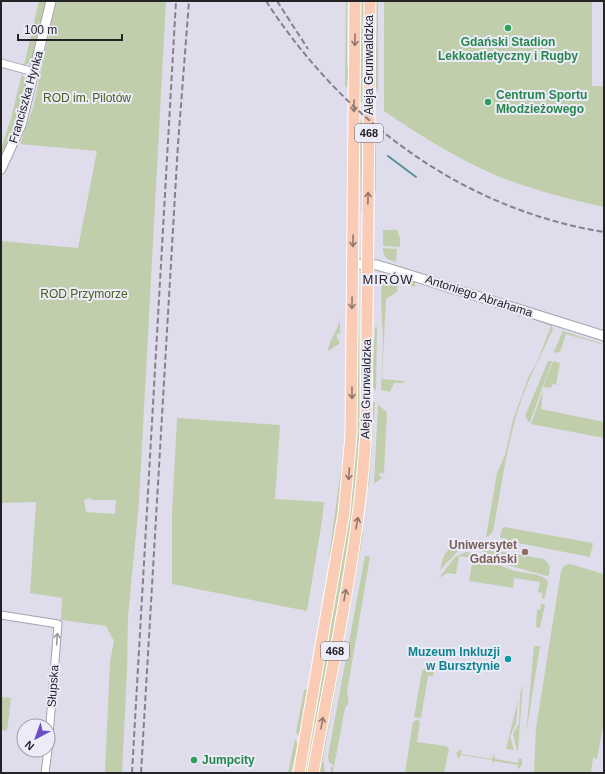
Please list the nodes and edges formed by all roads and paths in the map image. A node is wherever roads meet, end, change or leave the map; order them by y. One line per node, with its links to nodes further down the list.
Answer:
1 (51, 1): 5 (street, Franciszka Hynka)
2 (355, 1): 7 (main road, Aleja Grunwaldzka / 468, one-way to 7)
3 (370, 1): 8 (main road, Aleja Grunwaldzka / 468, one-way to 3)
4 (1, 63): 5 (street)
5 (34, 72): 6 (street, Franciszka Hynka)
6 (1, 169)
7 (353, 217): 8 (main road); 9 (main road, Aleja Grunwaldzka / 468, one-way to 9)
8 (368, 217): 10 (main road, Aleja Grunwaldzka / 468)
9 (353, 264): 10 (street, Antoniego Abrahama); 16 (main road, Aleja Grunwaldzka / 468, one-way to 16)
10 (367, 265): 11 (street, Antoniego Abrahama); 17 (main road, Aleja Grunwaldzka / 468, one-way to 10)
11 (604, 336)
12 (1, 615): 13 (street, Słupska, one-way to 12)
13 (50, 718)
14 (47, 758): 15 (street, Słupska)
15 (45, 773)
16 (299, 773)
17 (313, 773)

